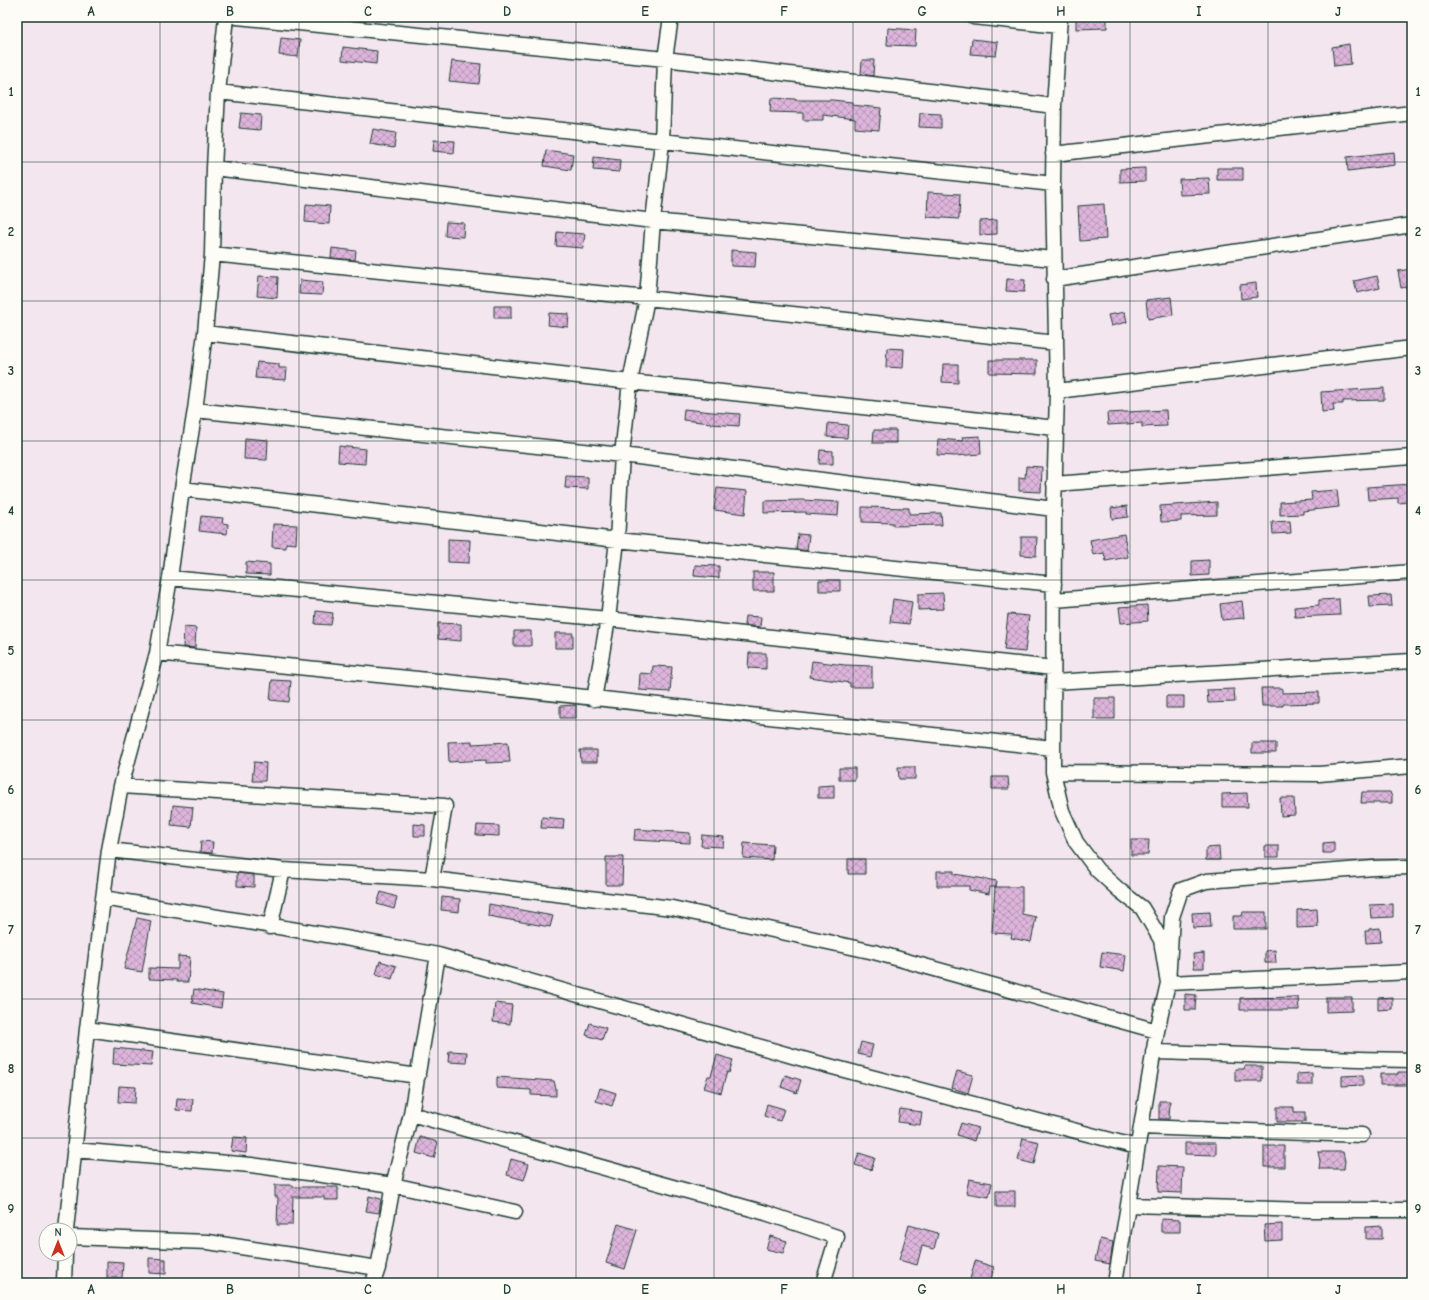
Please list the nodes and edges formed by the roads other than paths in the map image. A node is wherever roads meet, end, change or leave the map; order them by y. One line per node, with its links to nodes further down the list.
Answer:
1 (226, 17): 7 (street)
2 (237, 17): 6 (street)
3 (671, 17): 6 (street)
4 (973, 17): 5 (street)
5 (1059, 22): 8 (street)
6 (665, 59): 8 (street); 10 (street)
7 (218, 92): 10 (street); 12 (street)
8 (1054, 106): 11 (street)
9 (1412, 113): 11 (street)
10 (662, 142): 13 (street); 14 (street)
11 (1053, 154): 13 (street)
12 (214, 168): 14 (street); 16 (street)
13 (1053, 184): 17 (street)
14 (653, 221): 17 (street); 19 (street)
15 (1412, 225): 18 (street)
16 (212, 254): 19 (street); 20 (street)
17 (1054, 259): 18 (street)
18 (1054, 279): 21 (street)
19 (647, 298): 21 (street); 23 (street)
20 (205, 333): 23 (street); 25 (street)
21 (1056, 343): 24 (street)
22 (1412, 348): 24 (street)
23 (630, 382): 26 (street); 27 (street)
24 (1057, 391): 26 (street)
25 (195, 410): 27 (street); 30 (street)
26 (1056, 428): 29 (street)
27 (622, 455): 31 (street); 32 (street)
28 (1412, 456): 29 (street)
29 (1054, 484): 31 (street)
30 (182, 489): 32 (street); 34 (street)
31 (1054, 509): 35 (street)
32 (617, 540): 35 (street); 37 (street)
33 (1412, 572): 36 (street)
34 (170, 578): 37 (street); 38 (street)
35 (1054, 584): 36 (street)
36 (1054, 600): 40 (street)
37 (608, 619): 40 (street); 41 (street)
38 (157, 654): 41 (street); 45 (street)
39 (1412, 661): 40 (street)
40 (1053, 675): 42 (street)
41 (594, 699): 42 (street)
42 (1053, 748): 44 (street)
43 (1412, 766): 44 (street)
44 (1053, 772): 54 (street)
45 (121, 786): 46 (street); 49 (street)
46 (109, 850): 48 (street); 50 (street)
47 (1412, 867): 54 (street)
48 (283, 870): 49 (street); 51 (street)
49 (432, 879): 56 (street)
50 (103, 898): 51 (street); 55 (street)
51 (270, 927): 52 (street)
52 (438, 955): 59 (street); 63 (street)
53 (1412, 972): 54 (street)
54 (1168, 983): 56 (street)
55 (86, 1029): 59 (street); 64 (street)
56 (1157, 1031): 57 (street)
57 (1153, 1052): 58 (street); 61 (street)
58 (1412, 1060)
59 (418, 1076): 60 (street)
60 (411, 1114): 65 (street); 75 (street)
61 (1141, 1128): 62 (street); 63 (street)
62 (1362, 1135)
63 (1137, 1147): 66 (street)
64 (74, 1150): 65 (street); 69 (street)
65 (393, 1185): 68 (street); 72 (street)
66 (1128, 1205): 67 (street); 76 (street)
67 (1412, 1210)
68 (515, 1212)
69 (67, 1222)
70 (78, 1237): 72 (street)
71 (65, 1262): 73 (street)
72 (378, 1268): 74 (street)
73 (64, 1283)
74 (373, 1283)
75 (823, 1283)
76 (1115, 1283)

